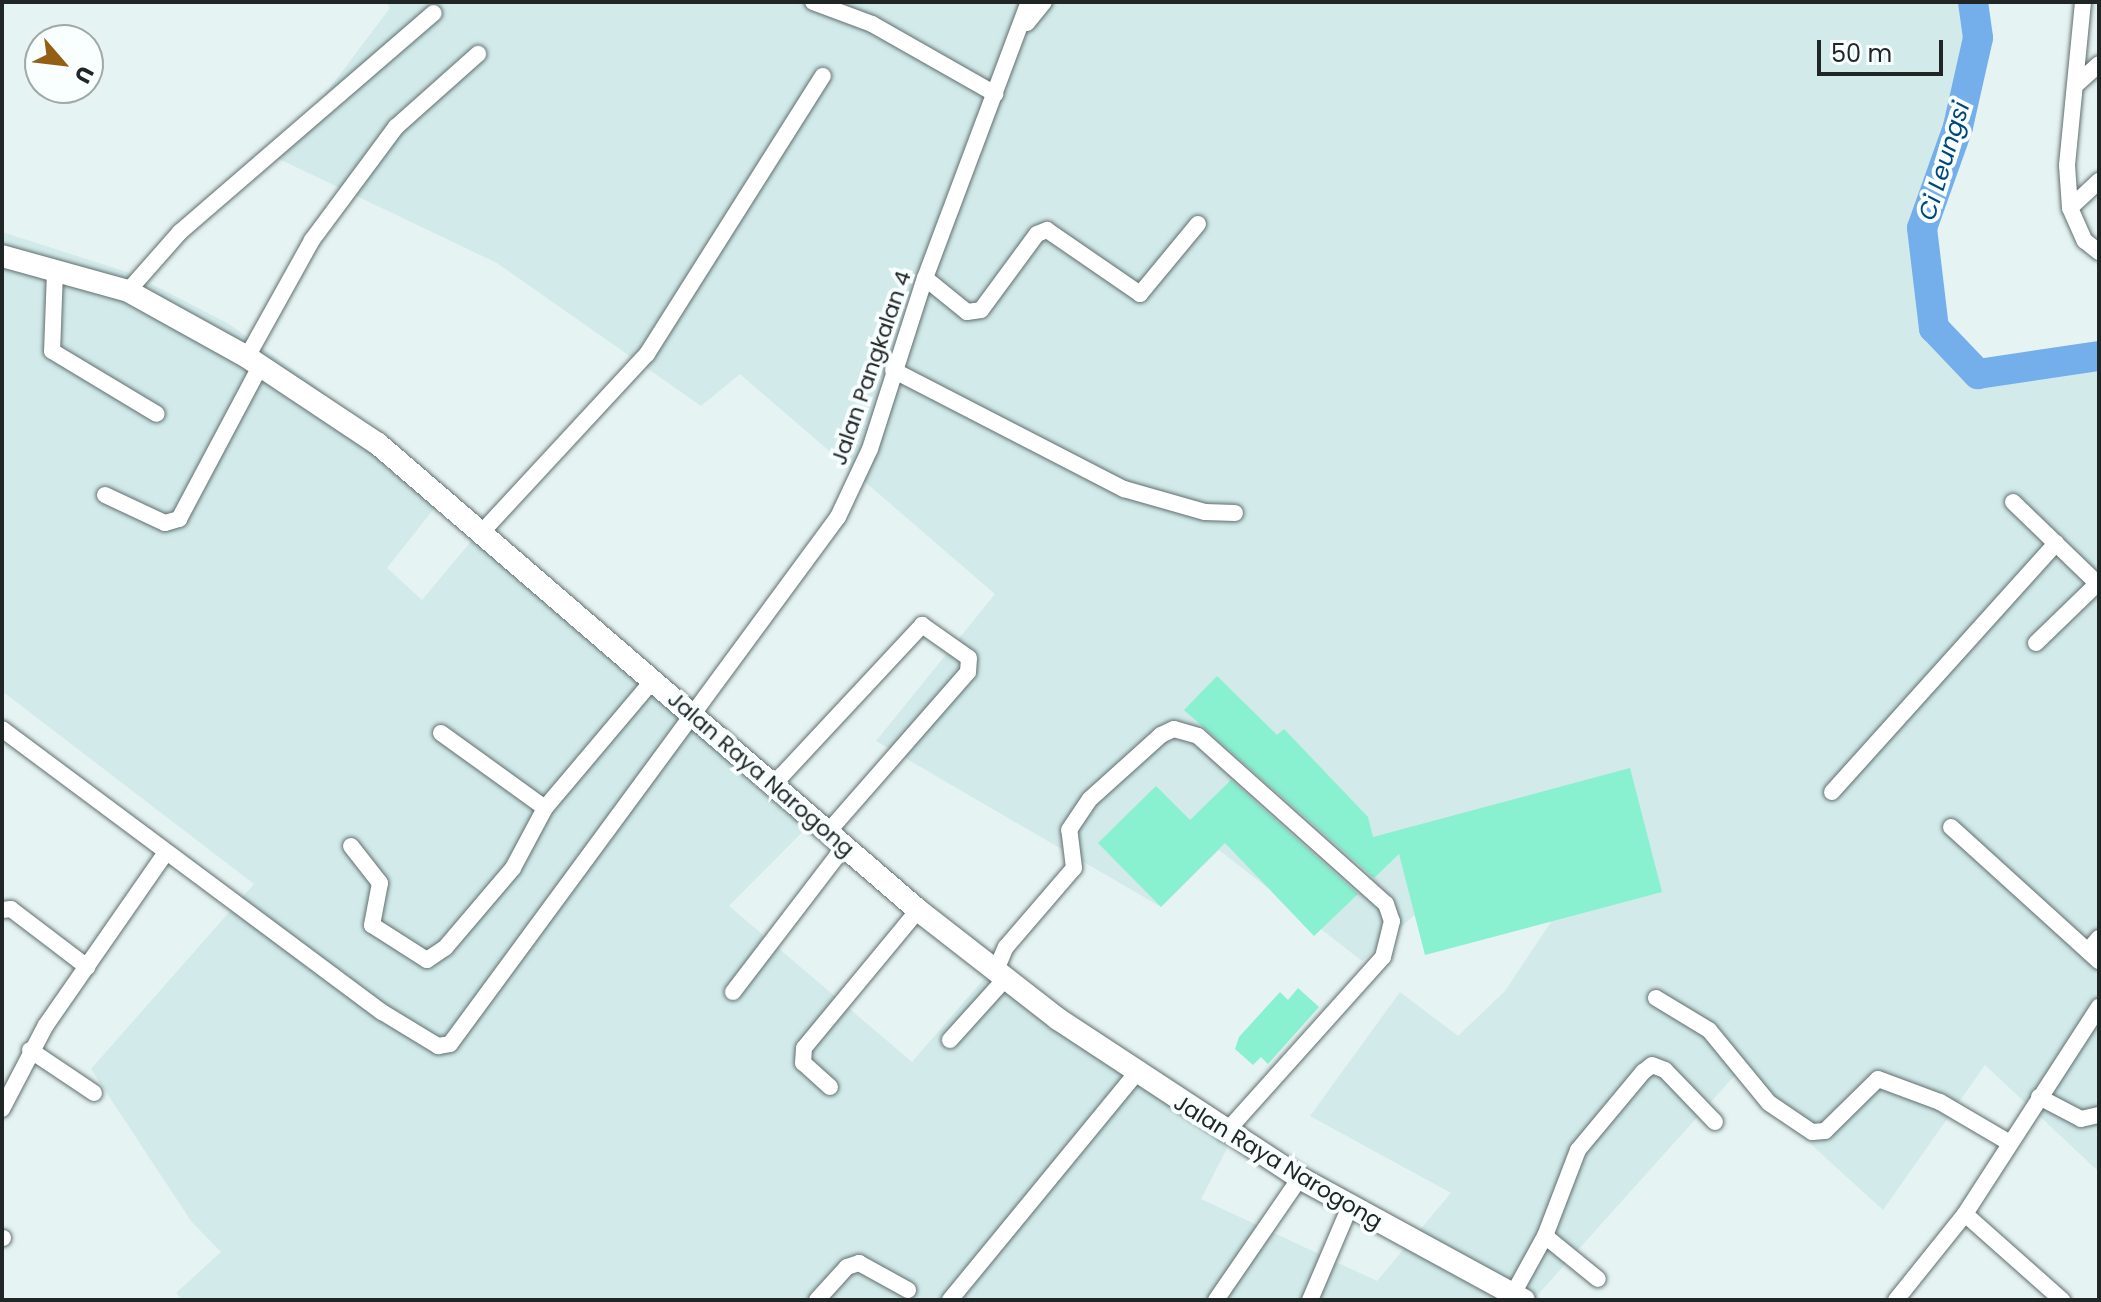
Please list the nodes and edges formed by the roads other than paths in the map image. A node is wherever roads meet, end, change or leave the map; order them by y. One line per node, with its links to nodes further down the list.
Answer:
1 (813, 2): 11 (street)
2 (1029, 2): 6 (street, Jalan Pangkalan 4)
3 (1044, 2): 6 (street)
4 (2083, 2): 10 (street)
5 (434, 13): 19 (street)
6 (1018, 33): 11 (street, Jalan Pangkalan 4)
7 (478, 54): 20 (street)
8 (2099, 64): 10 (street)
9 (823, 76): 26 (street)
10 (2078, 83): 13 (street)
11 (995, 94): 18 (street, Jalan Pangkalan 4)
12 (2099, 181): 13 (street)
13 (2070, 208): 15 (street)
14 (1198, 224): 18 (street)
15 (2099, 252)
16 (2, 256): 17 (main road, Jalan Raya Narogong)
17 (55, 271): 19 (main road, Jalan Raya Narogong); 22 (street)
18 (925, 278): 21 (street, Jalan Pangkalan 4)
19 (128, 291): 20 (main road, Jalan Raya Narogong)
20 (254, 361): 23 (street); 26 (main road, Jalan Raya Narogong)
21 (893, 370): 25 (street); 31 (street, Jalan Pangkalan 4)
22 (157, 414)
23 (105, 495)
24 (2013, 502): 27 (street)
25 (1235, 513)
26 (482, 532): 30 (main road, Jalan Raya Narogong)
27 (2056, 543): 28 (street); 35 (street)
28 (2098, 582): 29 (street)
29 (2036, 643)
30 (653, 680): 31 (main road, Jalan Raya Narogong); 36 (street)
31 (694, 716): 34 (main road, Jalan Raya Narogong); 40 (street, Jalan Pangkalan 4)
32 (2, 729): 40 (street)
33 (441, 733): 36 (street)
34 (773, 785): 38 (main road, Jalan Raya Narogong); 38 (street)
35 (1832, 792)
36 (545, 808): 39 (street)
37 (1951, 827): 43 (street)
38 (836, 840): 42 (main road, Jalan Raya Narogong); 46 (street)
39 (351, 846)
40 (165, 854): 44 (street)
41 (2, 910): 44 (street)
42 (918, 910): 45 (main road, Jalan Raya Narogong); 52 (street)
43 (2095, 950)
44 (87, 967): 50 (street)
45 (1001, 974): 49 (street); 51 (main road, Jalan Raya Narogong); 58 (street)
46 (733, 992)
47 (1656, 998): 59 (street)
48 (2099, 1007): 54 (street)
49 (950, 1040)
50 (30, 1050): 53 (street); 55 (street)
51 (1135, 1075): 58 (main road, Jalan Raya Narogong); 68 (street)
52 (830, 1087)
53 (94, 1093)
54 (2039, 1097): 56 (street); 59 (street)
55 (2, 1109)
56 (2099, 1115)
57 (1715, 1122): 63 (street)
58 (1225, 1133): 60 (main road, Jalan Raya Narogong)
59 (2010, 1143): 62 (street)
60 (1300, 1178): 61 (main road, Jalan Raya Narogong); 69 (street)
61 (1350, 1206): 66 (main road, Jalan Raya Narogong); 70 (street)
62 (1965, 1214): 71 (street); 72 (street)
63 (1545, 1236): 64 (street); 66 (street)
64 (1598, 1279)
65 (908, 1290): 67 (street)
66 (1518, 1297)
67 (817, 1300)
68 (950, 1300)
69 (1216, 1300)
70 (1310, 1300)
71 (1896, 1300)
72 (2062, 1300)

